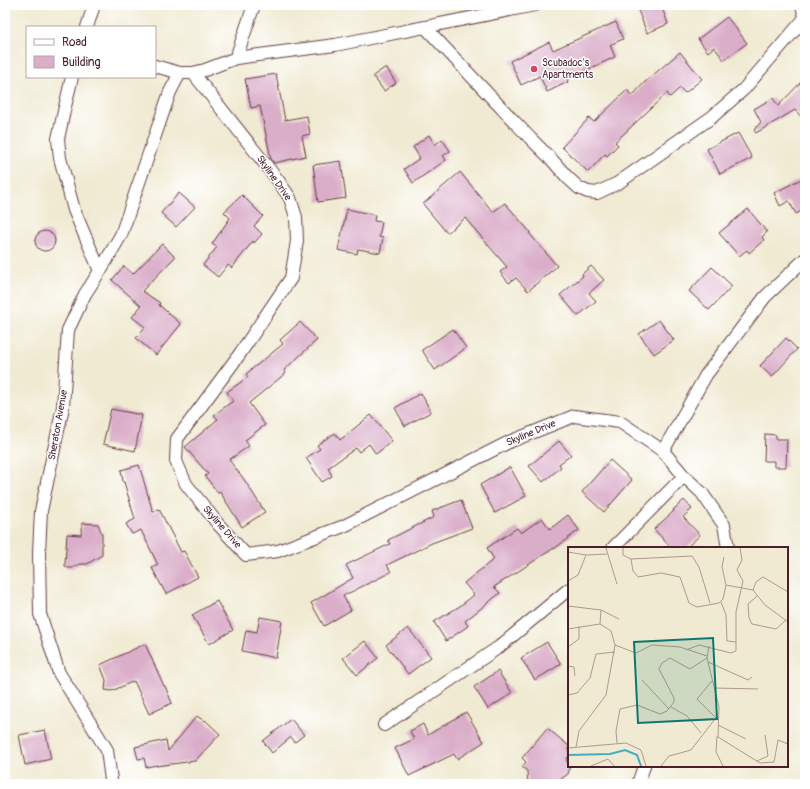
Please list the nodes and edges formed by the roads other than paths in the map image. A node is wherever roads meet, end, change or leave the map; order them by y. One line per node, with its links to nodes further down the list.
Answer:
1 (94, 5): 6 (street)
2 (254, 5): 8 (street)
3 (535, 5): 5 (street)
4 (802, 5): 7 (street)
5 (495, 9): 7 (street)
6 (86, 26)
7 (425, 27): 8 (street)
8 (236, 58): 11 (street)
9 (156, 66): 10 (street)
10 (180, 73): 11 (street); 14 (street, Sheraton Avenue)
11 (193, 73): 15 (street, Skyline Drive)
12 (72, 78): 14 (street)
13 (805, 259): 15 (street)
14 (100, 271): 22 (street, Sheraton Avenue)
15 (663, 451): 16 (street, Skyline Drive)
16 (684, 476): 17 (street); 18 (street, Skyline Drive)
17 (614, 547)
18 (728, 547)
19 (568, 590): 20 (street)
20 (384, 725)
21 (644, 767): 23 (street)
22 (110, 784)
23 (638, 784)

